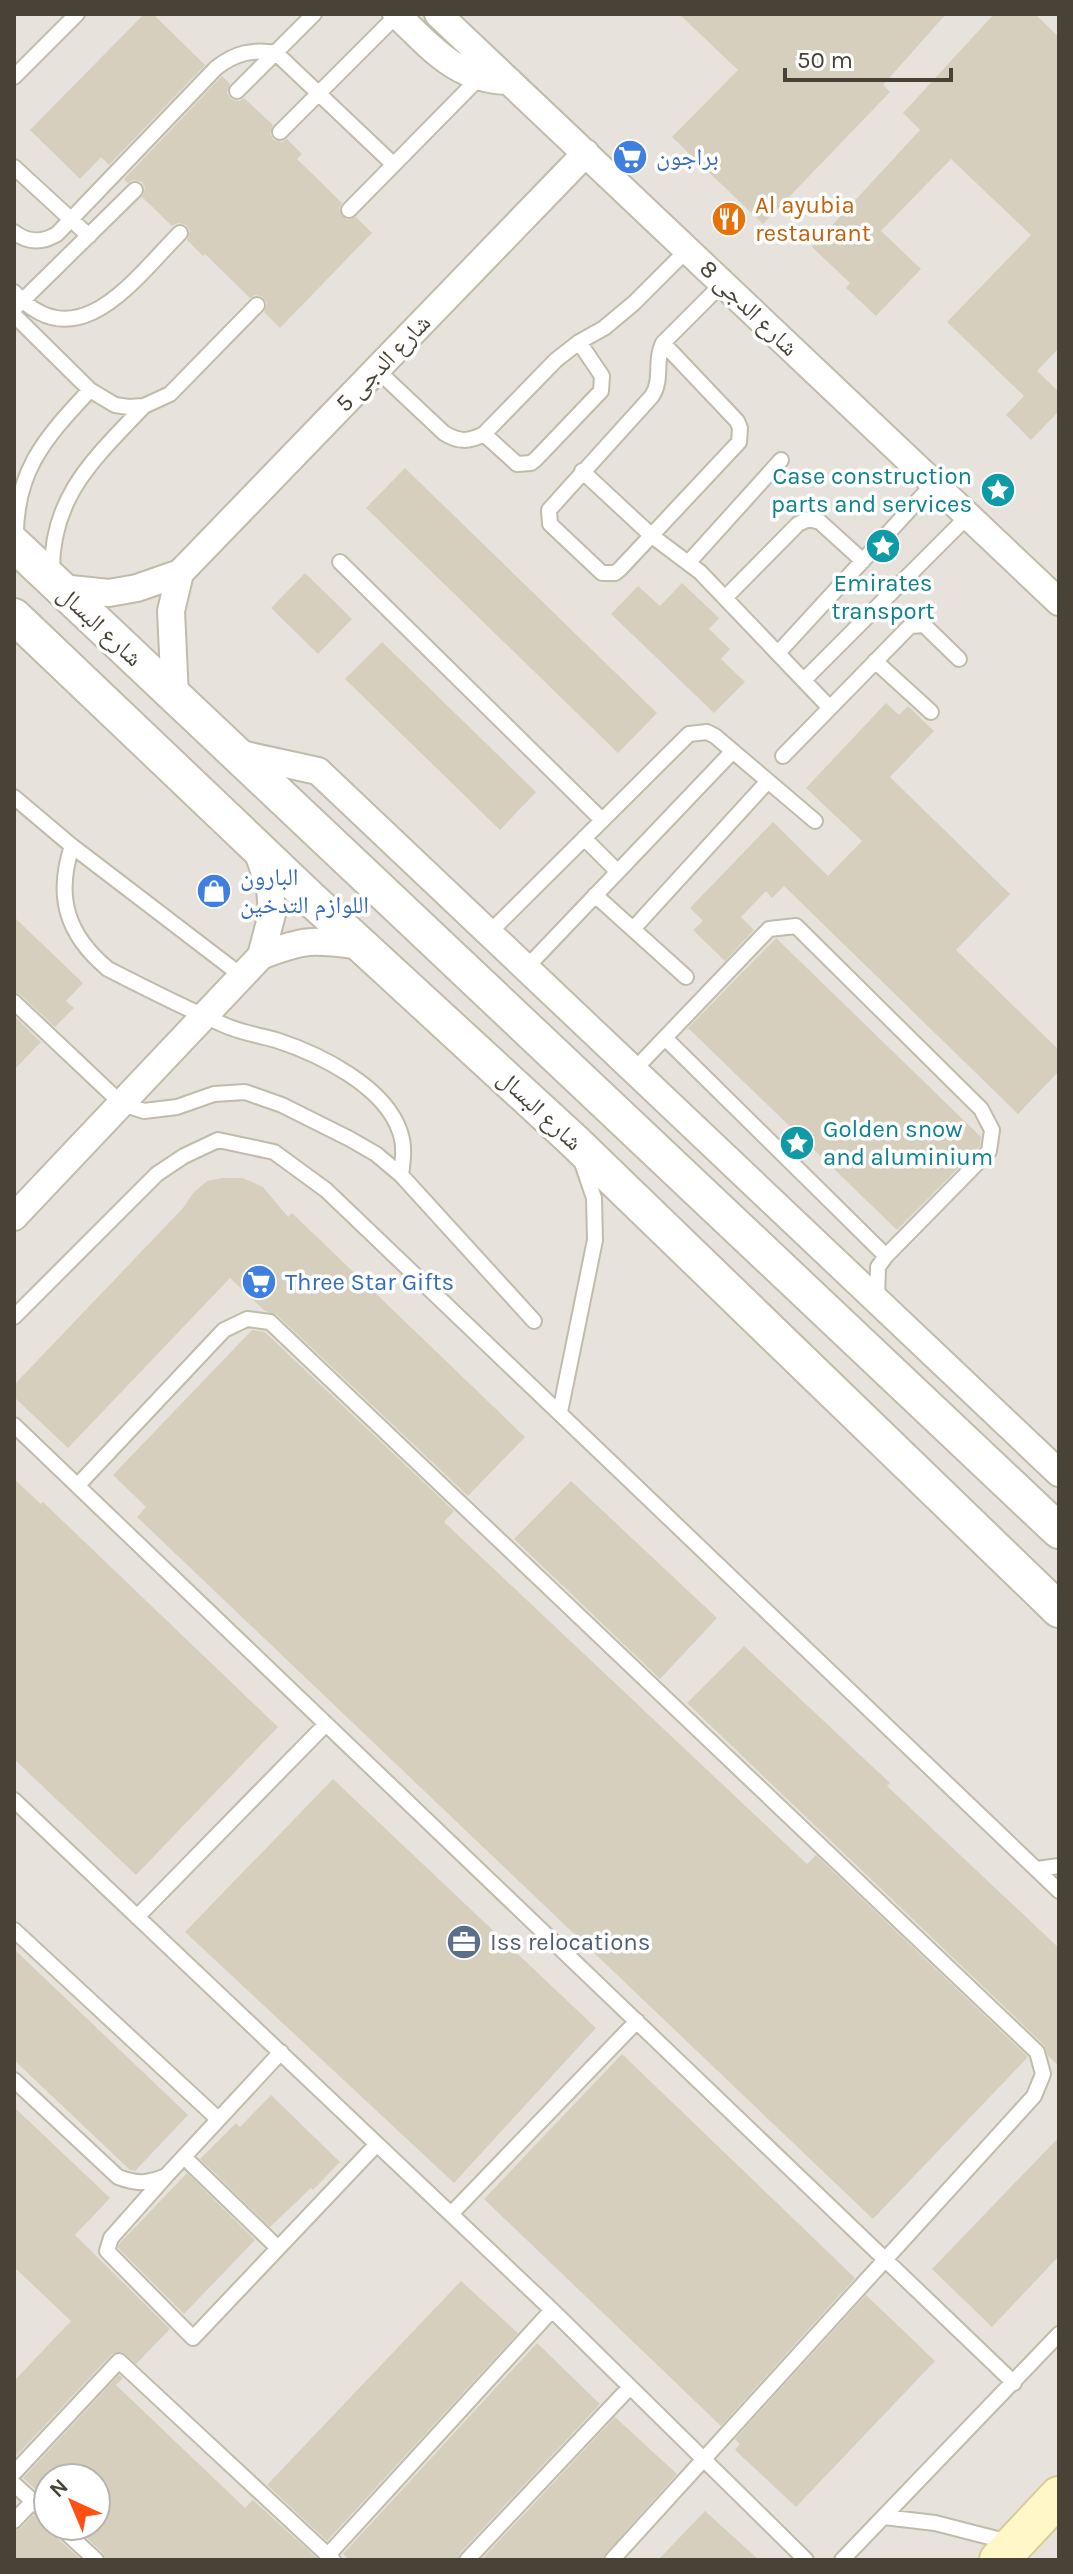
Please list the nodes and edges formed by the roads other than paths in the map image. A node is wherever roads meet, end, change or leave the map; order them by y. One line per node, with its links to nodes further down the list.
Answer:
1 (77, 14): 6 (lane)
2 (314, 14): 5 (lane)
3 (396, 14): 7 (street); 10 (lane)
4 (446, 16): 8 (street, شارع الدجى 8)
5 (276, 53): 9 (lane); 10 (lane); 17 (lane)
6 (14, 77)
7 (479, 78): 8 (street); 13 (lane)
8 (509, 81): 12 (street, شارع الدجى 8)
9 (237, 91)
10 (319, 93): 11 (lane); 13 (lane)
11 (280, 132)
12 (586, 153): 21 (street, شارع الدجى 8); 27 (street, شارع الدجى 5)
13 (393, 164): 16 (lane)
14 (14, 167): 17 (lane)
15 (135, 190): 20 (lane)
16 (349, 210)
17 (71, 220): 18 (lane); 20 (lane)
18 (14, 232)
19 (180, 233): 23 (lane)
20 (89, 236): 23 (lane)
21 (688, 249): 22 (street, شارع الدجى 8); 25 (lane)
22 (723, 283): 26 (lane); 33 (street, شارع الدجى 8)
23 (16, 304): 28 (lane)
24 (257, 305): 29 (lane)
25 (579, 342): 30 (lane); 30 (lane)
26 (663, 343): 32 (lane); 35 (lane)
27 (377, 370): 30 (lane); 40 (street, شارع الدجى 5)
28 (90, 390): 29 (lane); 36 (lane)
29 (144, 406): 41 (lane)
30 (484, 434)
31 (781, 460): 39 (lane)
32 (582, 471): 35 (lane); 35 (lane)
33 (934, 483): 34 (street, شارع الدجى 8); 37 (lane)
34 (968, 516): 43 (street, شارع الدجى 8); 48 (lane)
35 (652, 536): 39 (lane)
36 (15, 545): 41 (street, شارع البسال)
37 (863, 561): 42 (lane); 45 (lane)
38 (340, 562): 57 (lane)
39 (689, 562): 42 (lane)
40 (180, 573): 41 (street, شارع الدجى 5); 49 (street)
41 (56, 584): 49 (street, شارع البسال)
42 (725, 598): 45 (lane)
43 (1059, 602)
44 (14, 616): 61 (street, شارع البسال)
45 (778, 653): 48 (lane)
46 (959, 659): 47 (lane)
47 (875, 661): 50 (lane); 51 (lane)
48 (804, 680): 50 (lane)
49 (175, 696): 53 (street, شارع البسال)
50 (830, 708): 54 (lane)
51 (931, 712)
52 (733, 751): 55 (lane); 57 (lane); 62 (lane)
53 (236, 753): 65 (street); 87 (street, شارع البسال)
54 (783, 756)
55 (768, 781): 58 (lane); 64 (lane)
56 (14, 797): 60 (lane)
57 (602, 820): 59 (lane)
58 (815, 821)
59 (584, 838): 62 (lane); 65 (lane)
60 (72, 846): 69 (lane); 72 (lane)
61 (256, 846): 66 (street, شارع البسال); 67 (street)
62 (617, 871): 63 (lane)
63 (595, 895): 64 (lane); 68 (lane)
64 (633, 929): 70 (lane)
65 (489, 933): 68 (street)
66 (362, 946): 67 (street); 76 (street, شارع البسال)
67 (261, 956): 69 (street)
68 (526, 968): 74 (street)
69 (242, 976): 72 (street)
70 (686, 977)
71 (14, 1002): 75 (lane)
72 (206, 1016): 75 (street); 77 (lane)
73 (665, 1038): 74 (lane); 79 (lane); 79 (lane)
74 (634, 1070): 80 (street)
75 (122, 1104): 77 (lane); 78 (street)
76 (574, 1141): 83 (lane); 88 (street, شارع البسال)
77 (401, 1175): 82 (lane)
78 (14, 1217)
79 (886, 1256): 80 (lane)
80 (877, 1298): 85 (street)
81 (14, 1317): 83 (lane)
82 (534, 1321)
83 (560, 1412): 92 (lane)
84 (14, 1425): 86 (lane)
85 (1059, 1473)
86 (78, 1485): 89 (lane); 105 (lane)
87 (1059, 1531)
88 (1059, 1610)
89 (326, 1724): 94 (lane); 96 (lane)
90 (14, 1800): 94 (lane)
91 (1059, 1866): 92 (lane)
92 (1037, 1869): 93 (lane)
93 (1059, 1891)
94 (137, 1917): 97 (lane)
95 (14, 1930): 99 (lane)
96 (637, 2021): 103 (lane); 105 (lane)
97 (281, 2052): 99 (lane); 100 (lane)
98 (14, 2080): 102 (lane)
99 (218, 2119): 101 (lane)
100 (377, 2144): 103 (lane); 104 (lane)
101 (184, 2157): 102 (lane); 104 (lane)
102 (166, 2176): 104 (lane)
103 (451, 2214): 106 (lane)
104 (278, 2248)
105 (887, 2261): 108 (lane); 110 (lane)
106 (552, 2310): 109 (lane); 120 (lane)
107 (1059, 2334): 108 (lane)
108 (1014, 2383): 116 (lane)
109 (630, 2387): 110 (lane); 122 (lane)
110 (704, 2460): 123 (lane); 124 (lane)
111 (14, 2473): 120 (lane)
112 (14, 2484): 114 (lane)
113 (1059, 2496): 119 (main road)
114 (32, 2500)
115 (32, 2502): 117 (lane)
116 (884, 2517): 119 (lane); 125 (lane)
117 (14, 2521)
118 (76, 2542): 121 (lane)
119 (1006, 2552)
120 (330, 2558)
121 (96, 2560)
122 (467, 2560)
123 (612, 2560)
124 (806, 2560)
125 (842, 2560)

